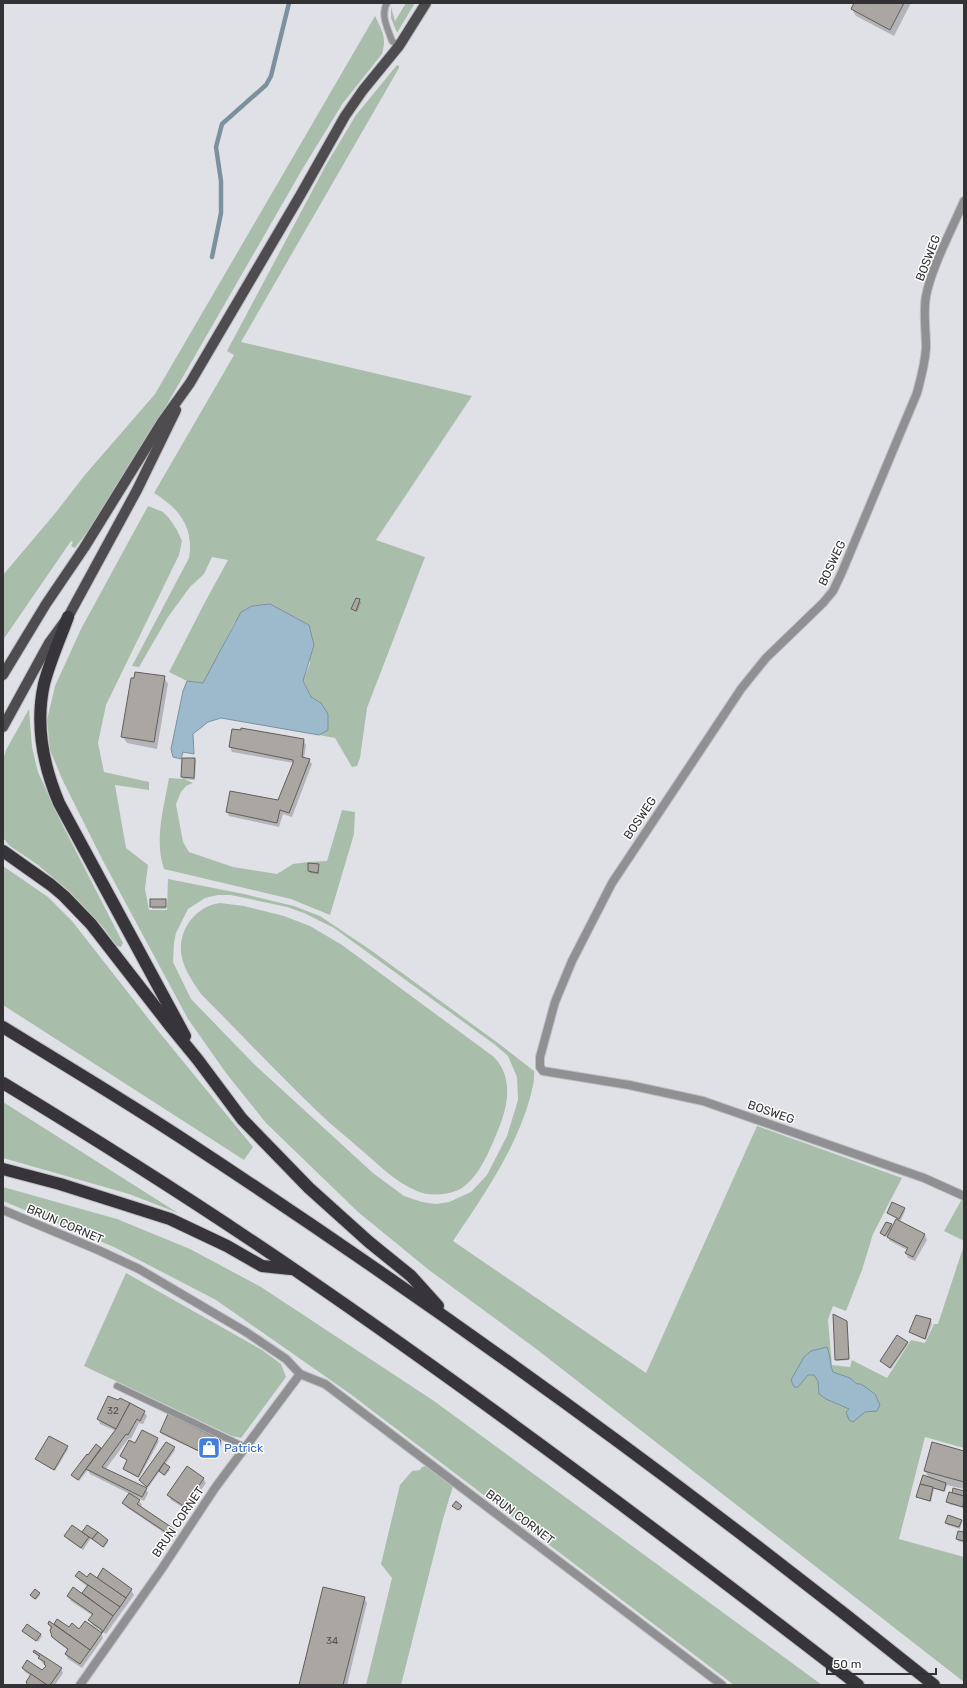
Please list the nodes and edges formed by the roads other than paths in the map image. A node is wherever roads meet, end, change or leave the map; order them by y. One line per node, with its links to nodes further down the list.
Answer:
1 (387, 3): 3 (lane)
2 (426, 3): 3 (main road)
3 (399, 46): 5 (main road)
4 (964, 201): 14 (street, BOSWEG)
5 (190, 383): 6 (main road); 7 (main road)
6 (68, 617): 8 (main road); 11 (highway)
7 (3, 675)
8 (3, 728)
9 (3, 851): 11 (highway)
10 (3, 1027): 17 (highway)
11 (198, 1060): 17 (highway)
12 (3, 1083): 16 (highway)
13 (3, 1169): 16 (highway)
14 (964, 1196)
15 (3, 1210): 18 (street, BRUN CORNET)
16 (294, 1269): 23 (highway)
17 (451, 1320): 24 (highway)
18 (300, 1374): 20 (street, BRUN CORNET); 22 (street, BRUN CORNET)
19 (117, 1386): 20 (lane)
20 (245, 1447): 21 (street, BRUN CORNET)
21 (80, 1685)
22 (722, 1685)
23 (858, 1685)
24 (934, 1685)

